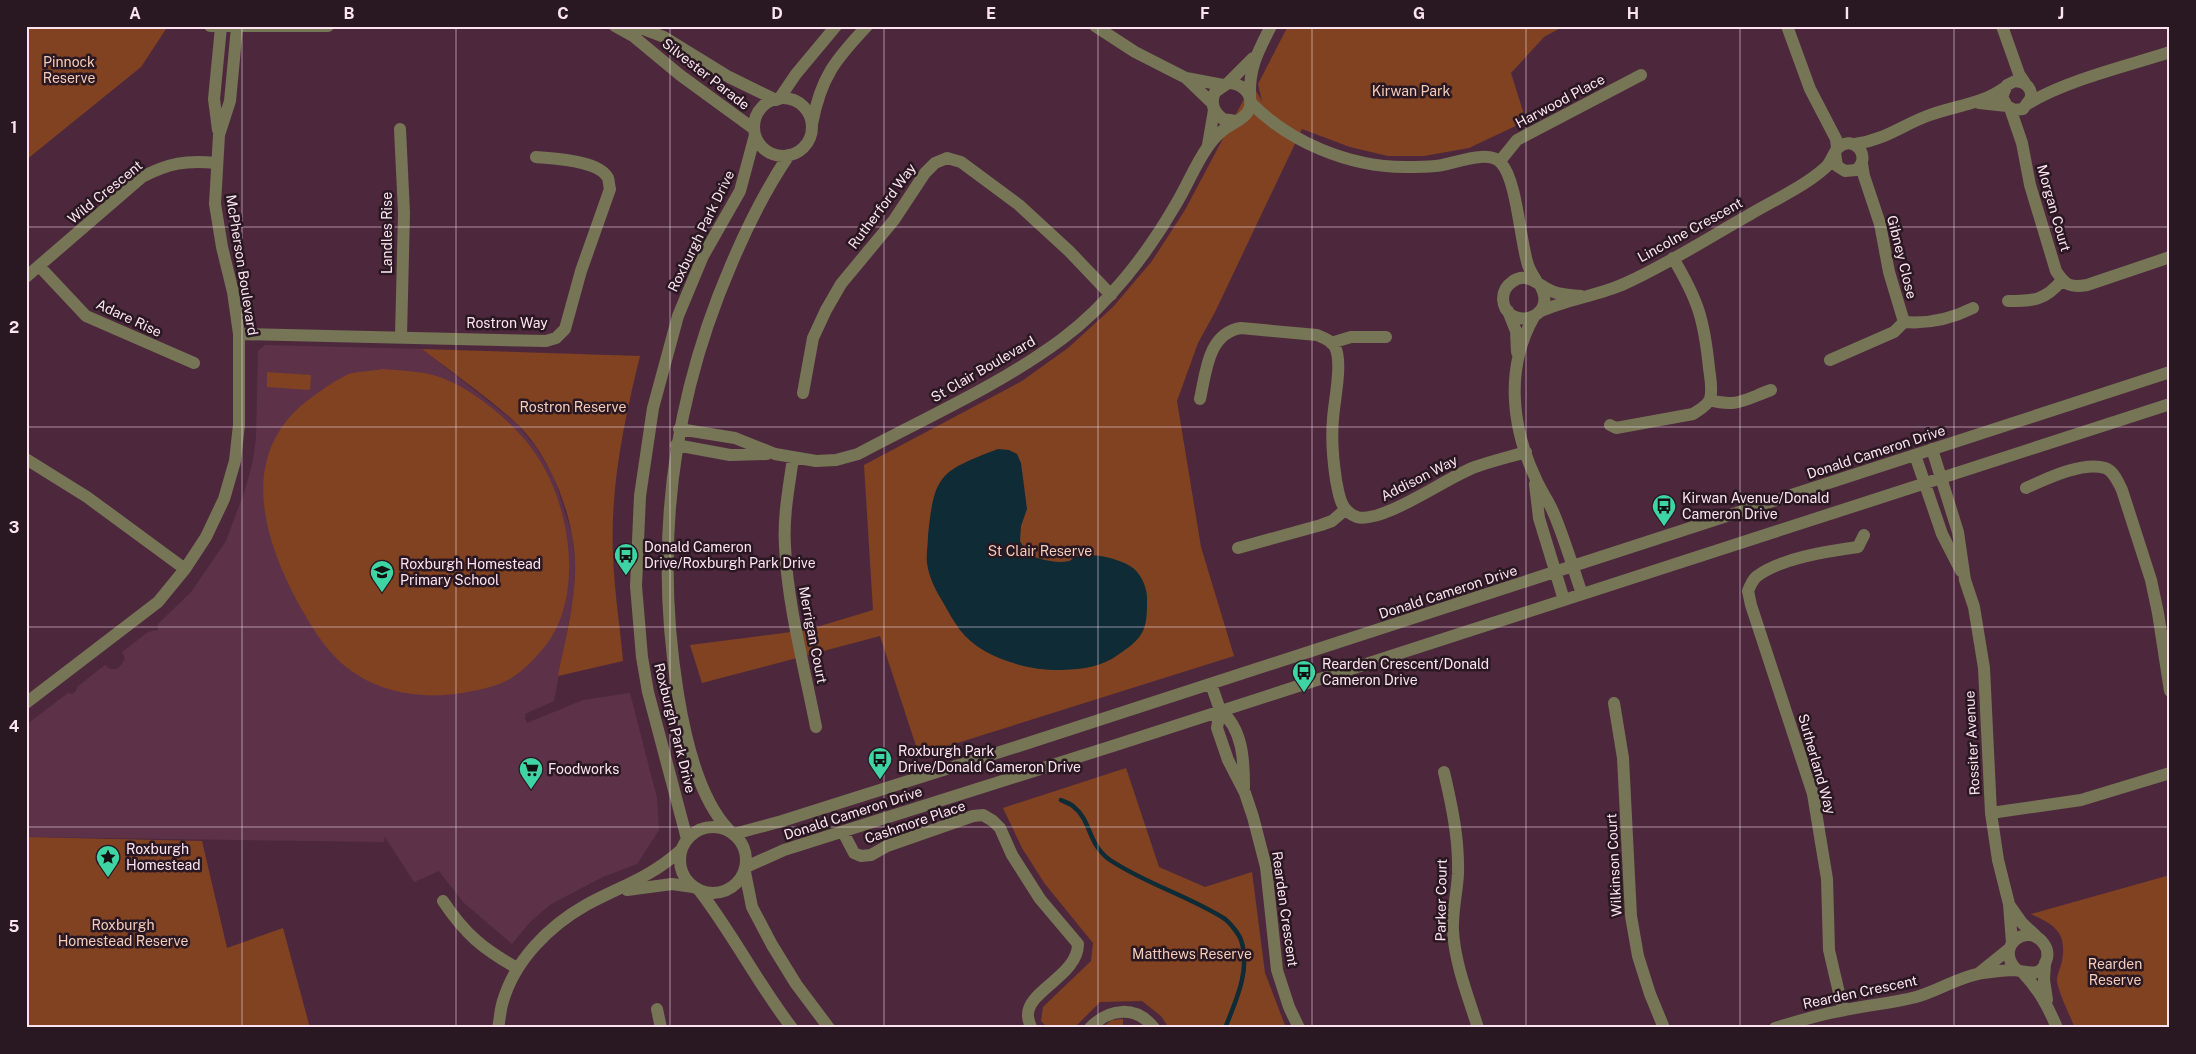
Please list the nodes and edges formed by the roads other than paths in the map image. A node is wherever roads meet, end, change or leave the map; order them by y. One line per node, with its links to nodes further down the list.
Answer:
1 (210, 26): 11 (street)
2 (328, 26): 12 (street)
3 (615, 26): 33 (street, Silvester Parade)
4 (635, 26): 22 (street, Silvester Parade)
5 (836, 26): 22 (street)
6 (867, 26): 30 (street)
7 (1094, 26): 17 (street)
8 (1271, 26): 15 (street)
9 (1787, 26): 28 (street)
10 (2002, 26): 13 (street)
11 (221, 27): 12 (street); 35 (street, McPherson Boulevard)
12 (237, 27): 35 (street, McPherson Boulevard)
13 (2009, 47): 19 (street); 21 (street)
14 (2170, 52): 20 (street)
15 (1255, 56): 18 (street); 23 (street)
16 (1641, 75): 42 (street, Harwood Place)
17 (1186, 78): 18 (street); 26 (street)
18 (1226, 84): 23 (street); 26 (street)
19 (2026, 84): 20 (street); 21 (street); 25 (street)
20 (2064, 86): 25 (street)
21 (2006, 87): 24 (street); 27 (street)
22 (777, 99): 30 (street); 33 (street)
23 (1250, 99): 29 (street); 31 (street)
24 (1968, 103): 27 (street); 34 (street)
25 (2028, 105): 27 (street); 36 (street, Morgan Court)
26 (1213, 107): 29 (street); 38 (street, St Clair Boulevard)
27 (2008, 107): 36 (street, Morgan Court)
28 (1825, 116): 37 (street); 39 (street)
29 (1239, 119): 31 (street); 38 (street, St Clair Boulevard)
30 (812, 124): 40 (street)
31 (1274, 125): 42 (street)
32 (400, 129): 64 (street, Landles Rise)
33 (755, 132): 40 (street); 109 (street, Roxburgh Park Drive)
34 (1891, 134): 37 (street); 44 (street)
35 (219, 135): 43 (street, McPherson Boulevard)
36 (2022, 143): 53 (street, Morgan Court)
37 (1852, 144): 39 (street); 44 (street)
38 (1208, 147): 56 (street, St Clair Boulevard)
39 (1836, 151): 45 (street); 46 (street, Lincolne Crescent)
40 (788, 155): 77 (street, Roxburgh Park Drive)
41 (536, 157): 64 (street, Rostron Way)
42 (1500, 161): 48 (street)
43 (216, 163): 51 (street, Wild Crescent); 63 (street, McPherson Boulevard)
44 (1862, 163): 45 (street); 47 (street, Gibney Close)
45 (1846, 172): 46 (street, Lincolne Crescent); 47 (street, Gibney Close)
46 (1806, 182): 50 (street, Lincolne Crescent)
47 (1871, 200): 62 (street, Gibney Close)
48 (1522, 238): 54 (street); 55 (street)
49 (2170, 257): 53 (street)
50 (1673, 258): 57 (street, Lincolne Crescent); 74 (street)
51 (39, 266): 52 (street, Wild Crescent); 69 (street, Adare Rise)
52 (26, 277)
53 (2062, 280): 58 (street)
54 (1511, 282): 55 (street); 60 (street)
55 (1538, 284): 57 (street, Lincolne Crescent); 61 (street)
56 (1111, 294): 72 (street, Rutherford Way); 83 (street, St Clair Boulevard)
57 (1586, 297): 61 (street, Lincolne Crescent)
58 (2008, 301)
59 (1972, 308): 62 (street)
60 (1508, 311): 61 (street); 68 (street)
61 (1537, 314): 68 (street)
62 (1904, 322): 67 (street)
63 (239, 334): 64 (street, Rostron Way); 93 (street, McPherson Boulevard)
64 (401, 337)
65 (1386, 337): 66 (street)
66 (1331, 343): 73 (street); 89 (street)
67 (1830, 360)
68 (1517, 362): 80 (street)
69 (194, 363)
70 (2170, 372): 79 (street, Donald Cameron Drive)
71 (1771, 390): 74 (street)
72 (803, 393)
73 (1200, 399)
74 (1710, 400): 76 (street)
75 (2170, 404): 86 (street, Donald Cameron Drive)
76 (1610, 425)
77 (679, 429): 78 (street, Roxburgh Park Drive); 81 (street, St Clair Boulevard)
78 (676, 445): 81 (street, St Clair Boulevard); 107 (street, Roxburgh Park Drive)
79 (1932, 449): 82 (street, Donald Cameron Drive); 86 (street, Rossiter Avenue)
80 (1526, 452): 85 (street); 89 (street, Addison Way)
81 (775, 454): 83 (street, St Clair Boulevard)
82 (1915, 455): 87 (street, Rossiter Avenue); 92 (street, Donald Cameron Drive)
83 (794, 458): 103 (street, Merrigan Court)
84 (26, 459): 93 (street)
85 (1534, 477): 92 (street); 94 (street)
86 (1941, 477): 87 (street, Donald Cameron Drive); 95 (street, Rossiter Avenue)
87 (1924, 482): 95 (street, Rossiter Avenue); 96 (street, Donald Cameron Drive)
88 (2026, 488): 99 (street)
89 (1345, 510): 91 (street)
90 (1864, 535): 123 (street, Sutherland Way)
91 (1238, 548)
92 (1572, 567): 94 (street, Donald Cameron Drive); 96 (street)
93 (185, 569): 100 (street, McPherson Boulevard)
94 (1555, 573): 97 (street); 98 (street, Donald Cameron Drive)
95 (1966, 580): 106 (street, Rossiter Avenue)
96 (1582, 594): 97 (street, Donald Cameron Drive)
97 (1564, 600): 102 (street, Donald Cameron Drive)
98 (1211, 684): 102 (street, Rearden Crescent); 107 (street, Donald Cameron Drive)
99 (2170, 691)
100 (26, 703)
101 (1614, 703): 124 (street, Wilkinson Court)
102 (1220, 710): 108 (street, Donald Cameron Drive); 132 (street, Rearden Crescent)
103 (816, 727)
104 (1444, 772): 133 (street, Parker Court)
105 (2170, 773): 106 (street)
106 (1991, 813): 114 (street, Rossiter Avenue)
107 (731, 832): 109 (street); 110 (street)
108 (843, 832): 110 (street, Donald Cameron Drive); 129 (street, Cashmore Place)
109 (684, 844): 111 (street); 112 (street)
110 (746, 870): 111 (street); 128 (street)
111 (696, 889): 112 (street); 127 (street)
112 (612, 893): 118 (street)
113 (443, 901): 118 (street)
114 (2009, 904): 115 (street, Rossiter Avenue); 116 (street, Rossiter Avenue)
115 (2037, 937): 116 (street); 117 (street)
116 (2010, 946): 119 (street); 120 (street, Rearden Crescent)
117 (2046, 963): 119 (street); 121 (street)
118 (518, 968): 125 (street)
119 (2020, 972): 120 (street, Rearden Crescent); 121 (street)
120 (1978, 974): 123 (street, Rearden Crescent)
121 (2048, 1005): 135 (street)
122 (657, 1009): 126 (street)
123 (1844, 1010): 134 (street, Rearden Crescent)
124 (1662, 1026)
125 (498, 1028)
126 (661, 1028)
127 (792, 1028)
128 (829, 1028)
129 (1032, 1028)
130 (1090, 1028): 131 (street)
131 (1154, 1028)
132 (1299, 1028)
133 (1478, 1028)
134 (1775, 1028)
135 (2057, 1028)

